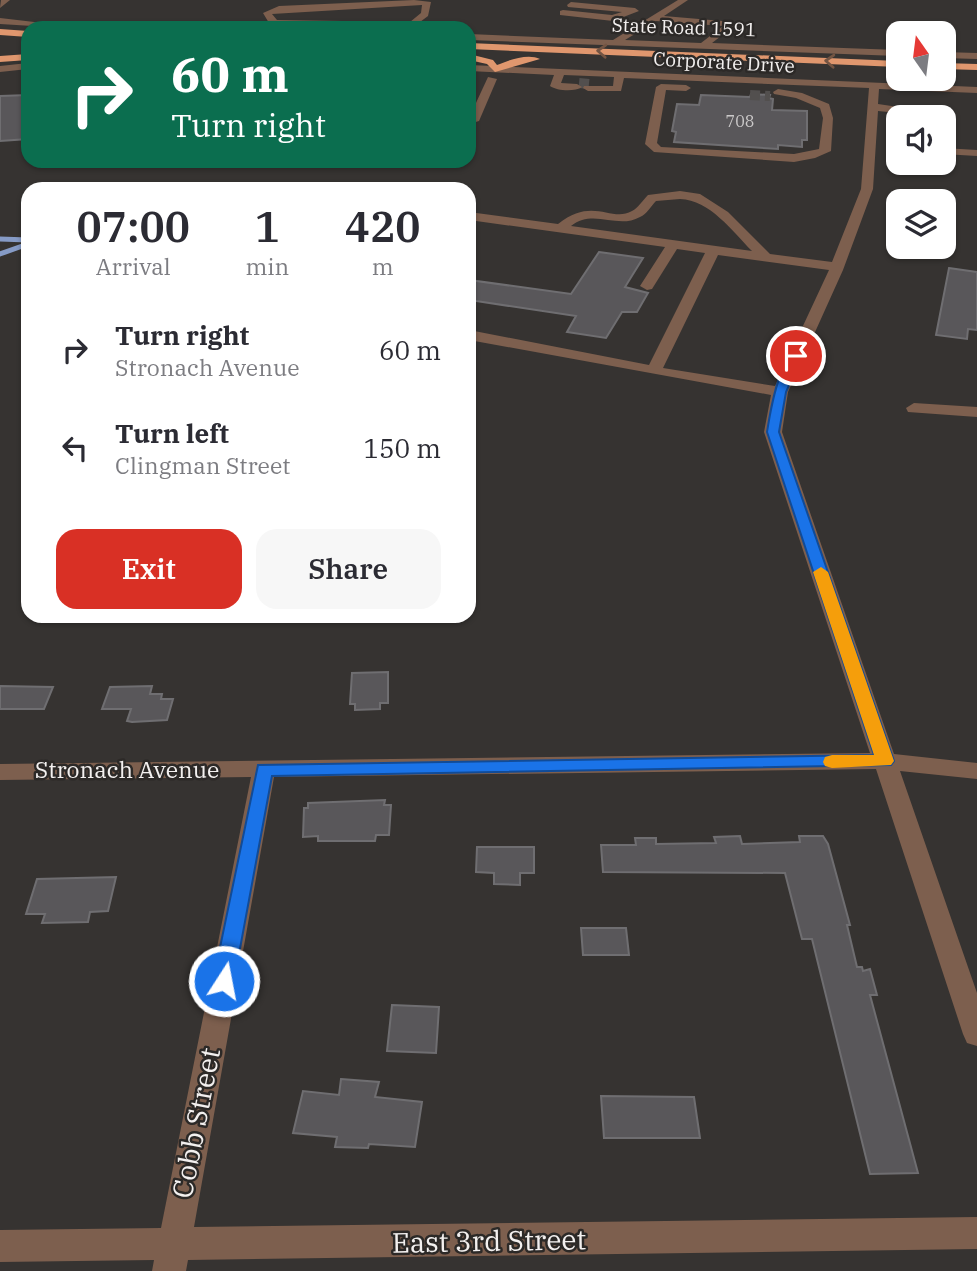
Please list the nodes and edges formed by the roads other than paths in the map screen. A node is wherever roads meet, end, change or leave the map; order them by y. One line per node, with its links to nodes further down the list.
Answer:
1 (6, 0): 4 (street)
2 (684, 0): 6 (street)
3 (573, 3): 5 (street); 11 (street)
4 (0, 5)
5 (563, 13): 11 (street); 12 (street)
6 (655, 18): 16 (street); 19 (street)
7 (0, 21): 10 (street)
8 (270, 21): 9 (street)
9 (417, 21)
10 (21, 23)
11 (604, 29): 12 (street, State Road 1591); 16 (street, State Road 1591)
12 (551, 30): 15 (street, State Road 1591)
13 (0, 32): 14 (highway)
14 (21, 34)
15 (476, 36)
16 (617, 41): 19 (street, State Road 1591)
17 (21, 43): 18 (highway)
18 (0, 44)
19 (704, 45): 22 (street, State Road 1591)
20 (476, 46): 31 (highway, one-way to 20)
21 (0, 53): 23 (highway)
22 (886, 53)
23 (21, 54)
24 (21, 55): 28 (highway)
25 (956, 55): 26 (street)
26 (977, 56)
27 (476, 57): 30 (highway)
28 (0, 59)
29 (476, 59): 37 (highway)
30 (535, 59): 37 (highway); 38 (highway)
31 (886, 63)
32 (956, 66): 34 (highway)
33 (21, 67): 35 (street)
34 (977, 67)
35 (0, 69)
36 (476, 70): 37 (street, Corporate Drive)
37 (493, 74): 39 (street); 40 (street, Corporate Drive); 51 (street)
38 (886, 74)
39 (476, 77)
40 (559, 77): 43 (street, Corporate Drive); 43 (street)
41 (956, 77): 42 (highway)
42 (977, 78)
43 (619, 80): 44 (street, Corporate Drive)
44 (730, 85): 45 (street, Corporate Drive); 47 (street); 47 (street)
45 (874, 86): 46 (street, Corporate Drive); 49 (street)
46 (977, 90)
47 (792, 94): 48 (street)
48 (770, 96)
49 (873, 107): 50 (street); 59 (street)
50 (886, 108)
51 (476, 116)
52 (956, 152): 53 (street)
53 (977, 153)
54 (476, 217): 55 (street)
55 (560, 229): 56 (street); 58 (street)
56 (673, 244): 57 (street); 60 (street)
57 (713, 250): 58 (street); 62 (street)
58 (767, 258): 59 (street)
59 (837, 267): 63 (street)
60 (647, 286)
61 (476, 336): 62 (street)
62 (654, 371): 63 (street)
63 (780, 392): 66 (street)
64 (914, 408): 65 (street)
65 (977, 412)
66 (885, 761): 67 (street, Stronach Avenue); 68 (street, Stronach Avenue); 70 (street)
67 (264, 769): 69 (street, Stronach Avenue); 73 (street, Cobb Street)
68 (977, 771)
69 (0, 772)
70 (977, 1034)
71 (977, 1233): 73 (street, East 3rd Street)
72 (0, 1246): 73 (street, East 3rd Street)
73 (171, 1258)

